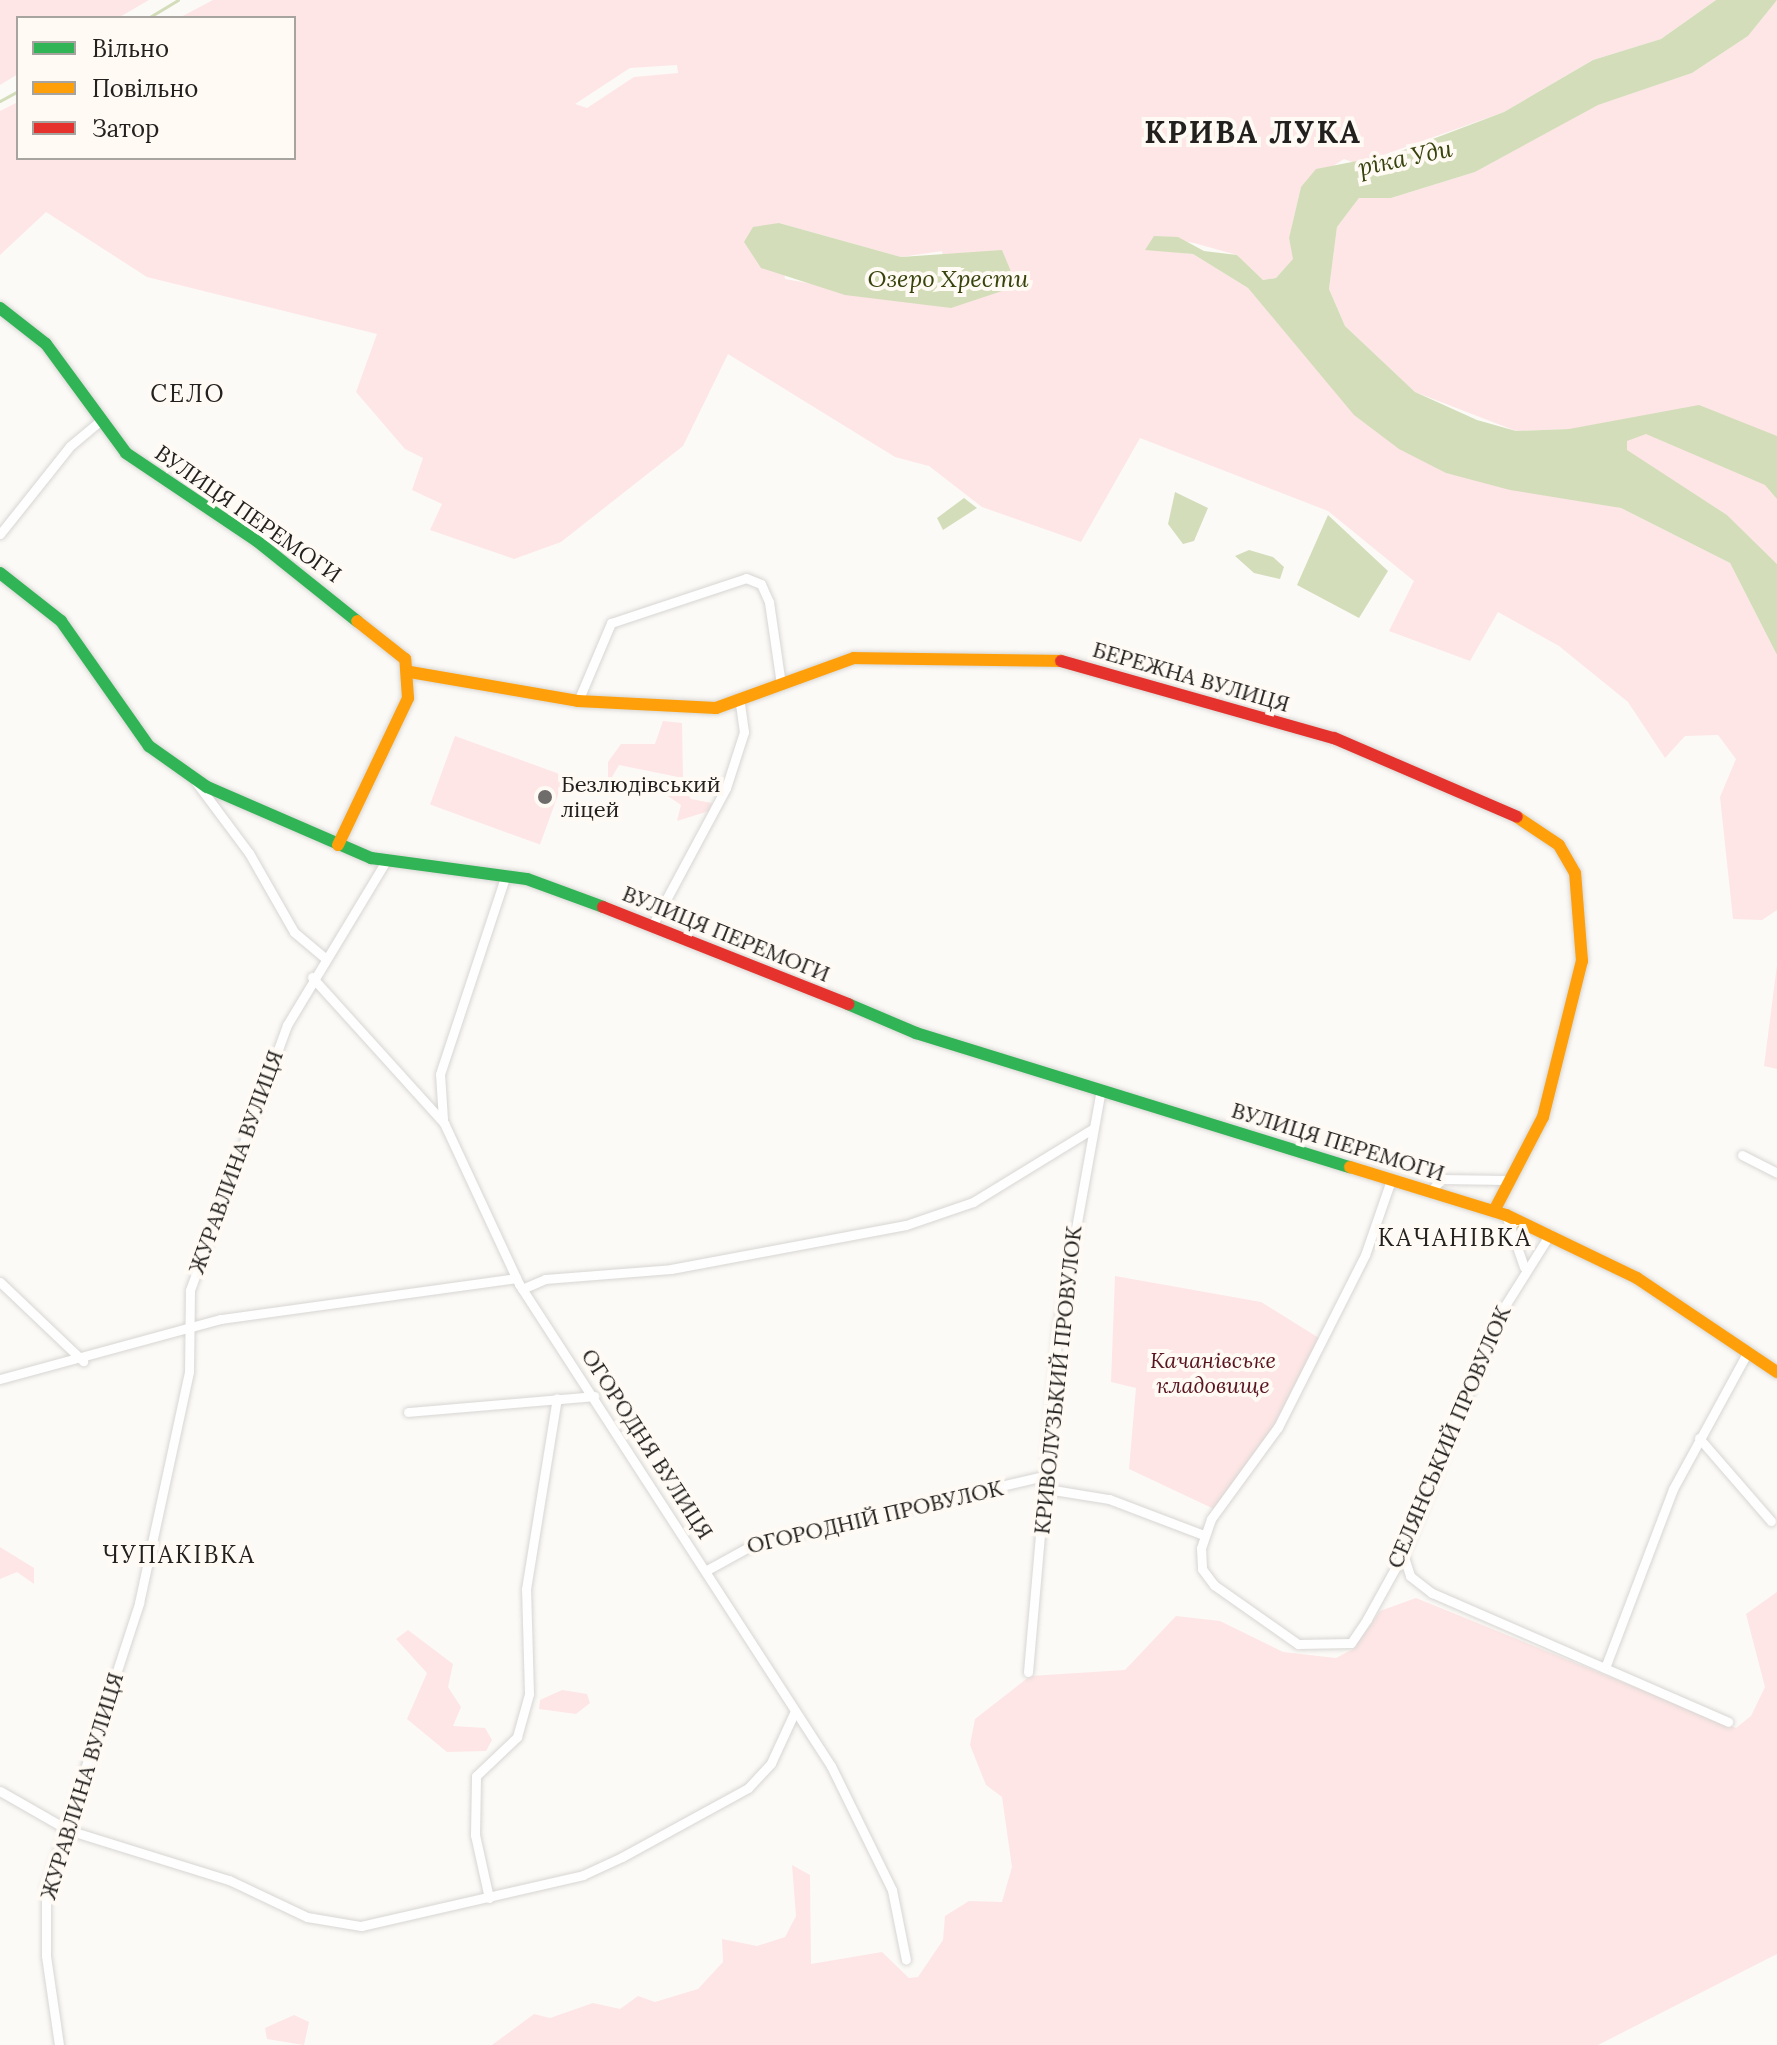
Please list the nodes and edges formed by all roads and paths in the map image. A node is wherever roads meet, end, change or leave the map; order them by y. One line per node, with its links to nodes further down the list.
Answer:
1 (0, 308): 2 (street, ВУЛИЦЯ ПЕРЕМОГИ)
2 (99, 422): 3 (street); 5 (street, ВУЛИЦЯ ПЕРЕМОГИ)
3 (0, 534)
4 (0, 573): 9 (street)
5 (410, 672): 7 (street, БЕРЕЖНА ВУЛИЦЯ); 10 (street)
6 (781, 684): 7 (street); 8 (street, БЕРЕЖНА ВУЛИЦЯ); 22 (street, БЕРЕЖНА ВУЛИЦЯ)
7 (578, 701): 8 (street, БЕРЕЖНА ВУЛИЦЯ)
8 (740, 705): 13 (street)
9 (196, 782): 10 (street, ВУЛИЦЯ ПЕРЕМОГИ); 14 (street)
10 (338, 845): 11 (street, ВУЛИЦЯ ПЕРЕМОГИ)
11 (386, 861): 12 (street, ВУЛИЦЯ ПЕРЕМОГИ); 14 (street, ЖУРАВЛИНА ВУЛИЦЯ)
12 (506, 875): 13 (street, ВУЛИЦЯ ПЕРЕМОГИ); 17 (street)
13 (653, 924): 16 (street, ВУЛИЦЯ ПЕРЕМОГИ)
14 (325, 958): 15 (street, ЖУРАВЛИНА ВУЛИЦЯ)
15 (312, 977): 17 (street, ОГОРОДНЯ ВУЛИЦЯ); 30 (street, ЖУРАВЛИНА ВУЛИЦЯ)
16 (1101, 1090): 18 (street, КРИВОЛУЗЬКИЙ ПРОВУЛОК); 21 (street, ВУЛИЦЯ ПЕРЕМОГИ)
17 (444, 1123): 27 (street, ОГОРОДНЯ ВУЛИЦЯ)
18 (1092, 1129): 29 (street); 39 (street, КРИВОЛУЗЬКИЙ ПРОВУЛОК)
19 (1742, 1155): 20 (street)
20 (1777, 1173)
21 (1391, 1180): 23 (street, ВУЛИЦЯ ПЕРЕМОГИ); 42 (street)
22 (1507, 1180): 23 (street); 24 (street, БЕРЕЖНА ВУЛИЦЯ)
23 (1431, 1191): 24 (street, ВУЛИЦЯ ПЕРЕМОГИ)
24 (1500, 1213): 25 (street, ВУЛИЦЯ ПЕРЕМОГИ); 26 (street)
25 (1550, 1234): 26 (street, СЕЛЯНСЬКИЙ ПРОВУЛОК); 31 (street, ВУЛИЦЯ ПЕРЕМОГИ)
26 (1524, 1267): 43 (street, СЕЛЯНСЬКИЙ ПРОВУЛОК)
27 (516, 1278): 29 (street, ОГОРОДНЯ ВУЛИЦЯ); 30 (street)
28 (0, 1282): 32 (street)
29 (522, 1289): 35 (street, ОГОРОДНЯ ВУЛИЦЯ)
30 (191, 1325): 32 (street); 50 (street, ЖУРАВЛИНА ВУЛИЦЯ)
31 (1747, 1353): 33 (street, ВУЛИЦЯ ПЕРЕМОГИ); 38 (street)
32 (83, 1361): 34 (street)
33 (1777, 1372)
34 (0, 1379)
35 (594, 1396): 36 (street); 44 (street, ОГОРОДНЯ ВУЛИЦЯ)
36 (557, 1398): 37 (street); 51 (street)
37 (408, 1412)
38 (1699, 1438): 41 (street); 45 (street)
39 (1048, 1475): 40 (street, КРИВОЛУЗЬКИЙ ПРОВУЛОК); 44 (street, ОГОРОДНІЙ ПРОВУЛОК)
40 (1047, 1489): 42 (street); 46 (street, КРИВОЛУЗЬКИЙ ПРОВУЛОК)
41 (1771, 1521)
42 (1204, 1535): 43 (street, СЕЛЯНСЬКИЙ ПРОВУЛОК)
43 (1403, 1554): 45 (street)
44 (707, 1570): 47 (street, ОГОРОДНЯ ВУЛИЦЯ)
45 (1605, 1668): 48 (street)
46 (1028, 1672)
47 (795, 1711): 51 (street); 52 (street, ОГОРОДНЯ ВУЛИЦЯ)
48 (1728, 1722)
49 (0, 1791): 50 (street)
50 (68, 1830): 51 (street); 53 (street, ЖУРАВЛИНА ВУЛИЦЯ)
51 (489, 1898)
52 (906, 1960)
53 (59, 2045)

